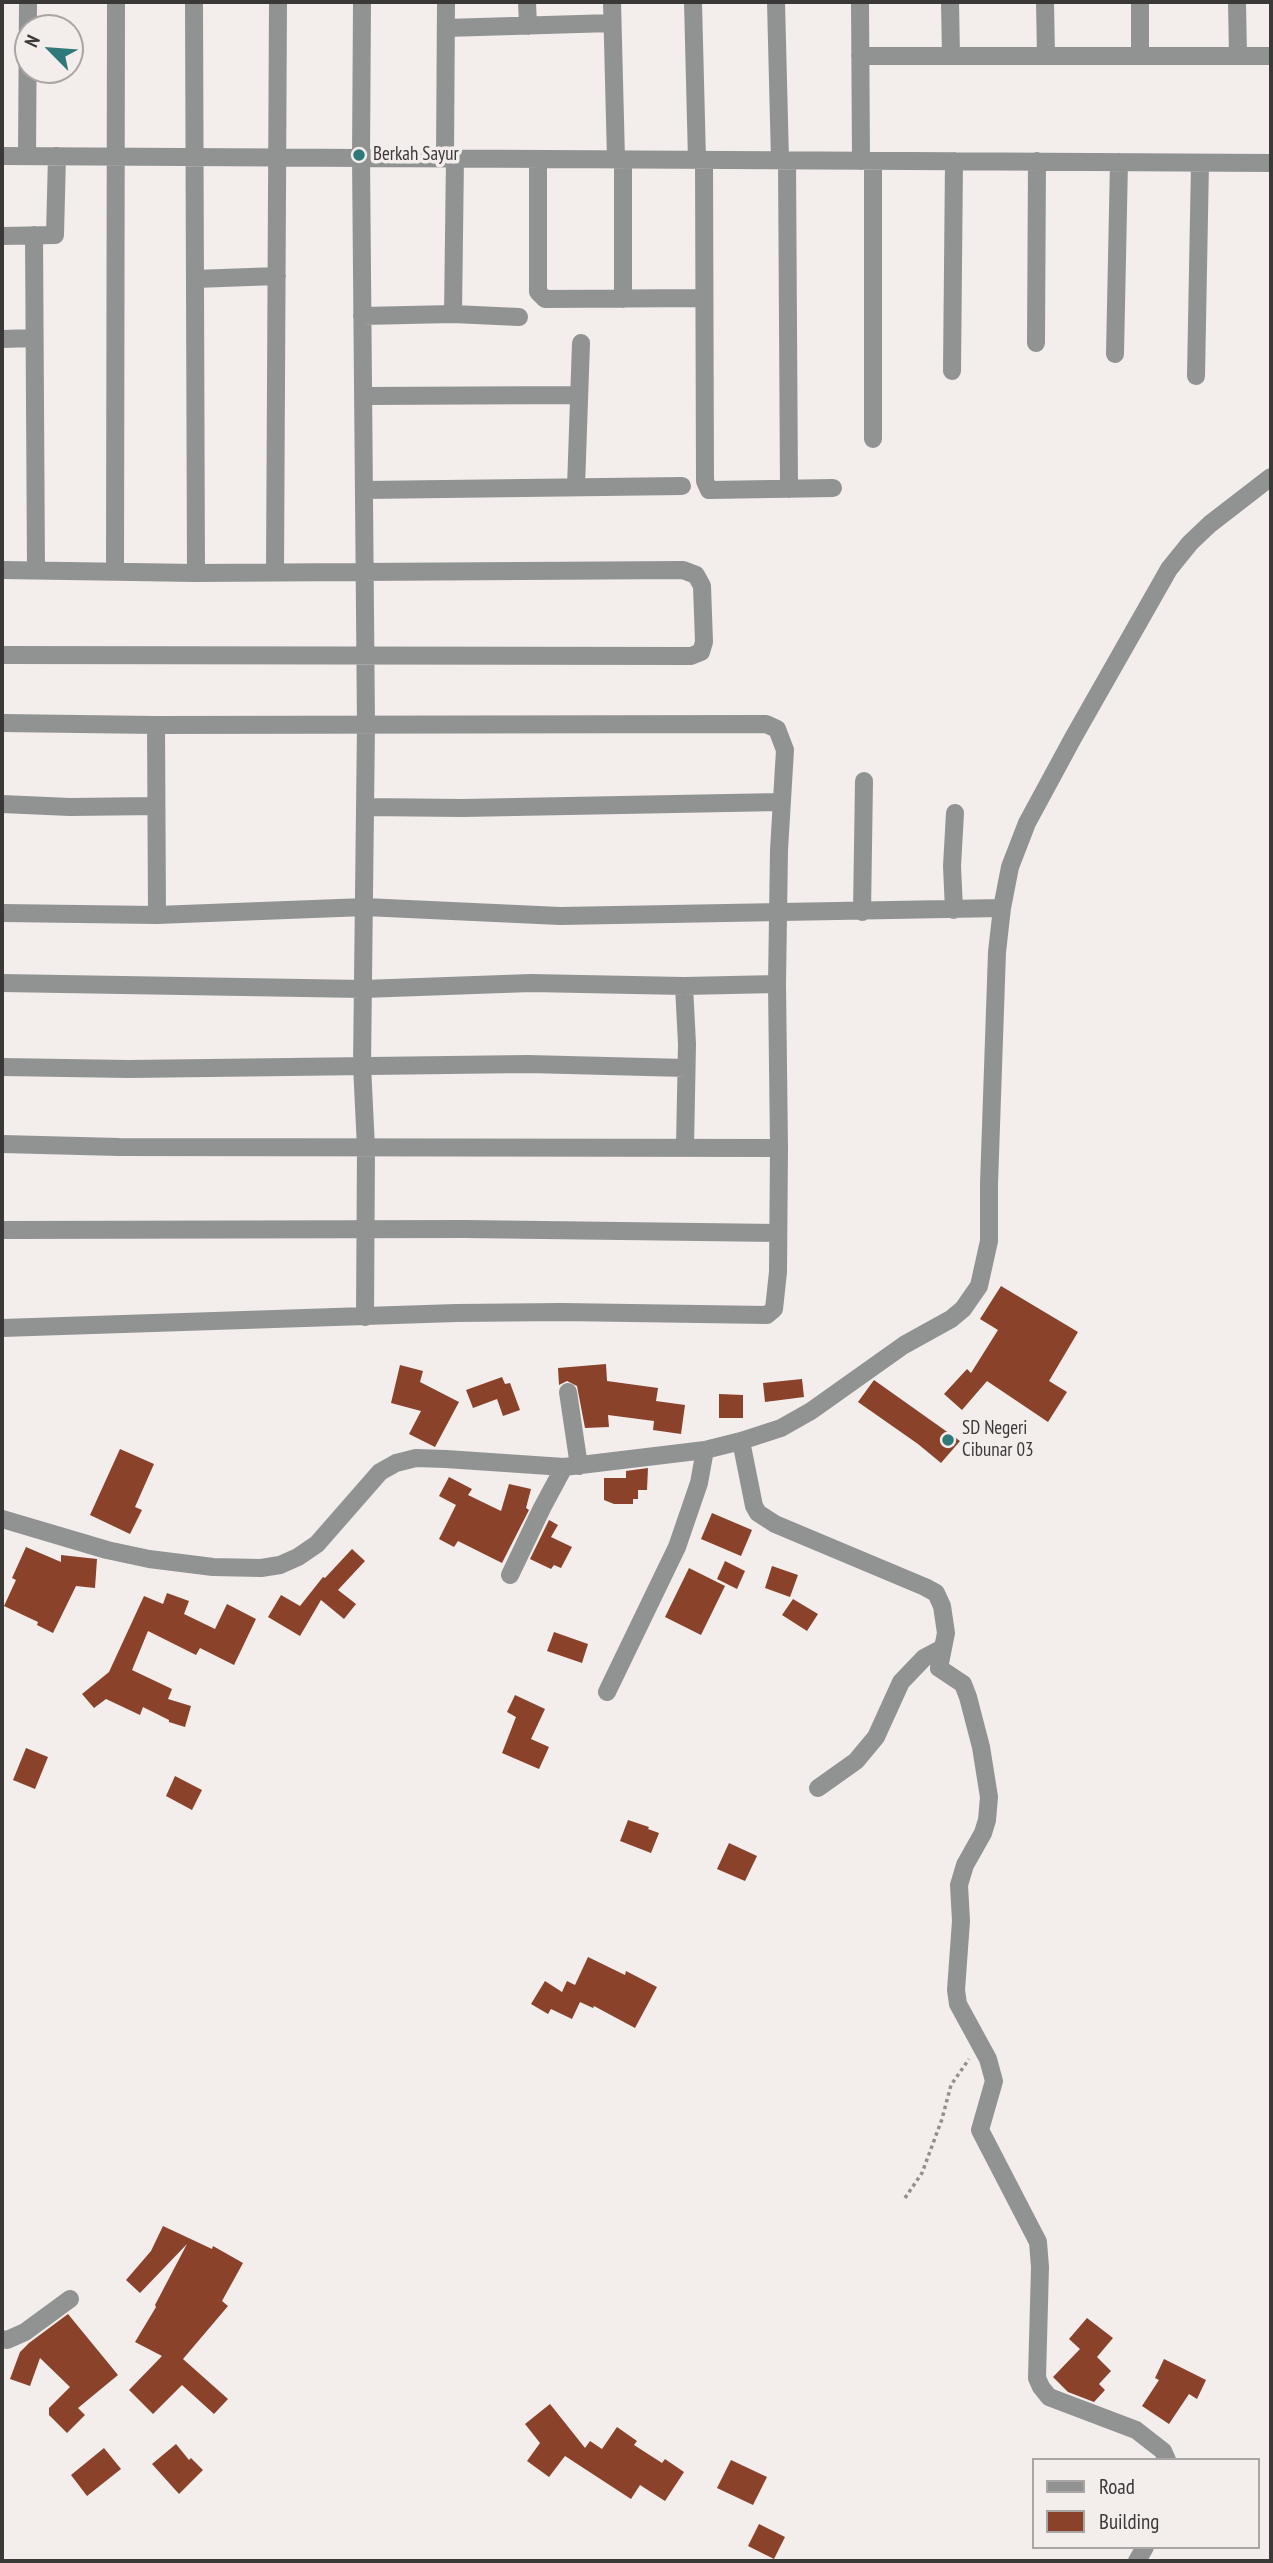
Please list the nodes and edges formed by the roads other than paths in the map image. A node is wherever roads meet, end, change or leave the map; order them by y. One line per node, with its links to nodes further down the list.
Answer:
1 (28, 2): 26 (street)
2 (116, 2): 28 (street)
3 (194, 2): 29 (street)
4 (278, 2): 30 (street)
5 (362, 2): 31 (street)
6 (446, 2): 18 (street)
7 (527, 2): 17 (street)
8 (612, 2): 16 (street)
9 (693, 2): 35 (street)
10 (776, 2): 36 (street)
11 (860, 2): 19 (street)
12 (950, 2): 20 (street)
13 (1045, 2): 21 (street)
14 (1140, 2): 22 (street)
15 (1237, 2): 23 (street)
16 (612, 23): 17 (street); 34 (street)
17 (528, 26): 18 (street)
18 (446, 29): 32 (street)
19 (860, 56): 20 (street); 37 (street)
20 (951, 56): 21 (street)
21 (1046, 56): 22 (street)
22 (1140, 56): 23 (street)
23 (1238, 56): 24 (street)
24 (1271, 56)
25 (2, 156): 26 (street)
26 (27, 156): 27 (street)
27 (57, 156): 28 (street); 43 (street)
28 (116, 156): 29 (street); 70 (street)
29 (195, 157): 30 (street); 46 (street)
30 (278, 157): 31 (street); 45 (street)
31 (361, 158): 32 (street); 50 (street)
32 (450, 158): 33 (street); 49 (street)
33 (538, 159): 34 (street); 48 (street)
34 (619, 159): 35 (street); 48 (street)
35 (700, 160): 36 (street); 47 (street)
36 (784, 160): 37 (street); 66 (street)
37 (867, 161): 38 (street); 61 (street)
38 (954, 161): 39 (street); 57 (street)
39 (1037, 162): 40 (street); 54 (street)
40 (1118, 162): 41 (street); 56 (street)
41 (1200, 163): 42 (street); 58 (street)
42 (1271, 163)
43 (34, 235): 44 (street); 52 (street)
44 (2, 236)
45 (277, 276): 46 (street); 71 (street)
46 (195, 279): 72 (street)
47 (704, 298): 48 (street); 66 (street)
48 (623, 299)
49 (453, 314): 50 (street); 51 (street)
50 (362, 316): 60 (street)
51 (519, 317)
52 (34, 338): 53 (street); 69 (street)
53 (2, 339)
54 (1036, 342)
55 (581, 343): 59 (street)
56 (1115, 354)
57 (953, 371)
58 (1196, 376)
59 (578, 395): 60 (street); 64 (street)
60 (364, 396): 67 (street)
61 (873, 439)
62 (1271, 477): 86 (street)
63 (682, 486): 64 (street)
64 (576, 487): 67 (street)
65 (833, 488): 66 (street)
66 (789, 489)
67 (365, 490): 73 (street)
68 (2, 570): 69 (street)
69 (36, 570): 70 (street)
70 (115, 571): 72 (street)
71 (275, 572): 72 (street); 73 (street)
72 (196, 573)
73 (365, 573): 74 (street); 74 (street)
74 (366, 654): 75 (street); 77 (street)
75 (2, 655)
76 (2, 723): 78 (street)
77 (366, 724): 78 (street); 80 (street); 83 (street)
78 (156, 725): 82 (street)
79 (864, 781): 89 (street)
80 (781, 802): 83 (street); 88 (street)
81 (2, 804): 82 (street)
82 (156, 806): 91 (street)
83 (365, 807): 85 (street)
84 (955, 813): 87 (street)
85 (365, 907): 88 (street); 91 (street); 95 (street)
86 (1002, 908): 87 (street); 109 (street)
87 (954, 909): 89 (street)
88 (780, 911): 89 (street); 93 (street)
89 (862, 912)
90 (2, 913): 91 (street)
91 (157, 915)
92 (2, 983): 95 (street)
93 (777, 984): 94 (street); 102 (street)
94 (684, 986): 95 (street); 98 (street)
95 (363, 989): 96 (street)
96 (362, 1065): 97 (street); 98 (street); 101 (street)
97 (2, 1067)
98 (687, 1068): 100 (street)
99 (2, 1144): 101 (street)
100 (685, 1147): 101 (street); 102 (street)
101 (366, 1148): 103 (street)
102 (779, 1148): 105 (street)
103 (366, 1229): 104 (street); 105 (street); 106 (street)
104 (2, 1230)
105 (777, 1233): 106 (street)
106 (365, 1317): 107 (street)
107 (2, 1328)
108 (568, 1392): 111 (street)
109 (741, 1441): 110 (street); 114 (street)
110 (705, 1450): 111 (street); 115 (street)
111 (572, 1467): 112 (street); 113 (street)
112 (2, 1520)
113 (510, 1575)
114 (942, 1648): 116 (street); 119 (street)
115 (607, 1692)
116 (818, 1787)
117 (70, 2299): 118 (street)
118 (2, 2339)
119 (1166, 2458)

